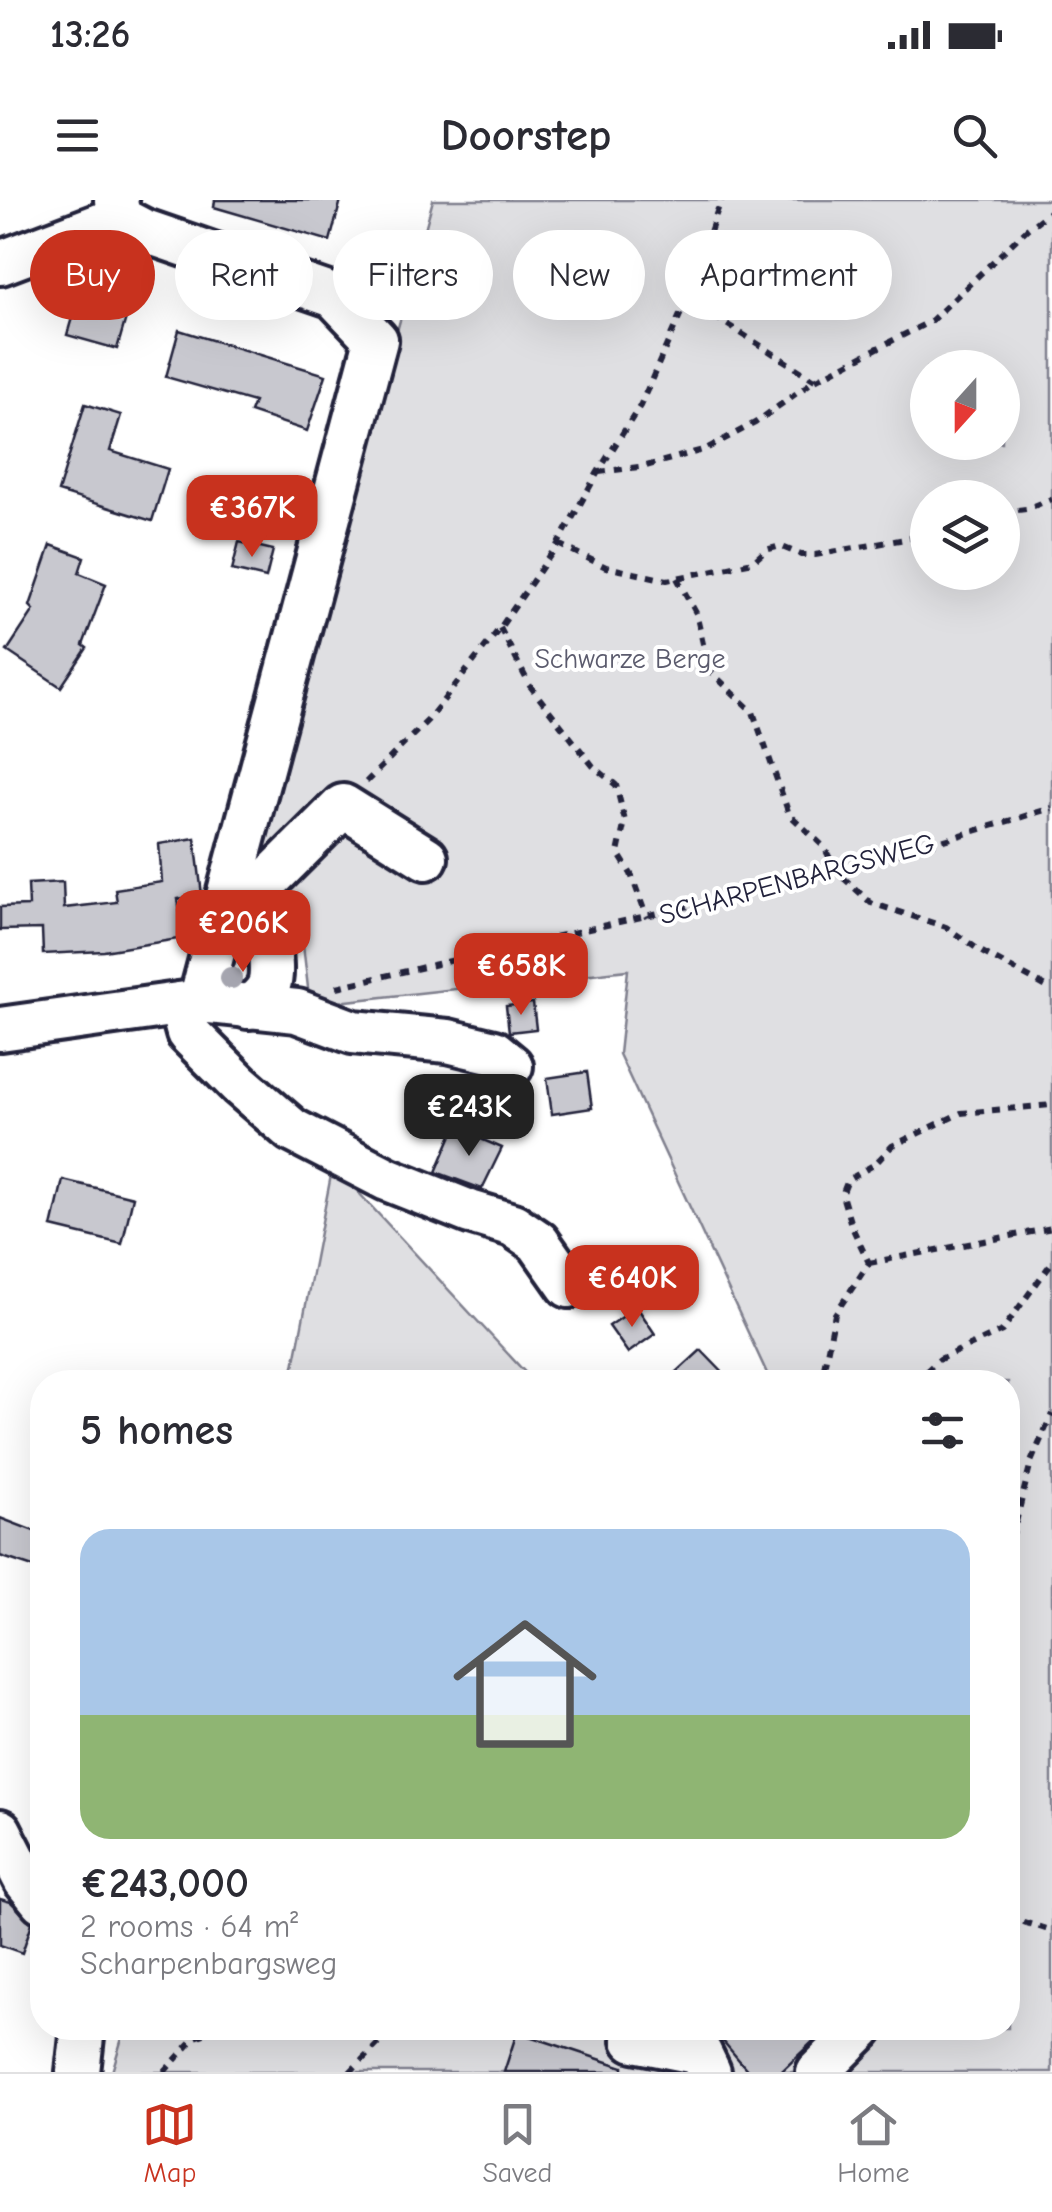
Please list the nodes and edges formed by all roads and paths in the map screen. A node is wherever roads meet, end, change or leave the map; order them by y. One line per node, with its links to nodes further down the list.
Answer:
1 (722, 200): 4 (path)
2 (117, 209): 5 (street); 21 (street)
3 (1052, 210): 8 (path)
4 (712, 230)
5 (0, 263)
6 (679, 320): 9 (path)
7 (721, 320): 8 (path)
8 (814, 380): 9 (path)
9 (598, 472): 13 (path)
10 (1052, 500): 11 (path)
11 (1020, 510)
12 (910, 539): 14 (path)
13 (558, 544): 14 (path); 15 (path)
14 (677, 578): 19 (path)
15 (500, 628): 16 (path); 20 (path)
16 (342, 806): 18 (street); 21 (street)
17 (1052, 808): 19 (path, SCHARPENBARGSWEG)
18 (426, 858)
19 (837, 872): 20 (path, SCHARPENBARGSWEG); 23 (path)
20 (648, 918): 22 (path, SCHARPENBARGSWEG)
21 (216, 932): 24 (street); 25 (street)
22 (324, 990)
23 (1052, 990)
24 (190, 1002): 25 (street); 26 (street); 32 (street)
25 (248, 1007): 27 (street)
26 (0, 1029)
27 (511, 1066)
28 (1052, 1105): 31 (path)
29 (1052, 1228): 31 (path)
30 (1052, 1262): 34 (path)
31 (868, 1263): 33 (path)
32 (569, 1286)
33 (823, 1370)
34 (928, 1370)
35 (1052, 1414): 36 (path)
36 (1020, 1508)
37 (0, 1831): 38 (street)
38 (30, 1887)
39 (1020, 1921): 40 (path)
40 (1052, 1931)
41 (81, 2040): 46 (street)
42 (193, 2040): 47 (path)
43 (382, 2040): 48 (path)
44 (634, 2040): 49 (street)
45 (850, 2040): 50 (street)
46 (78, 2072)
47 (164, 2072)
48 (350, 2072)
49 (709, 2072)
50 (818, 2072)

